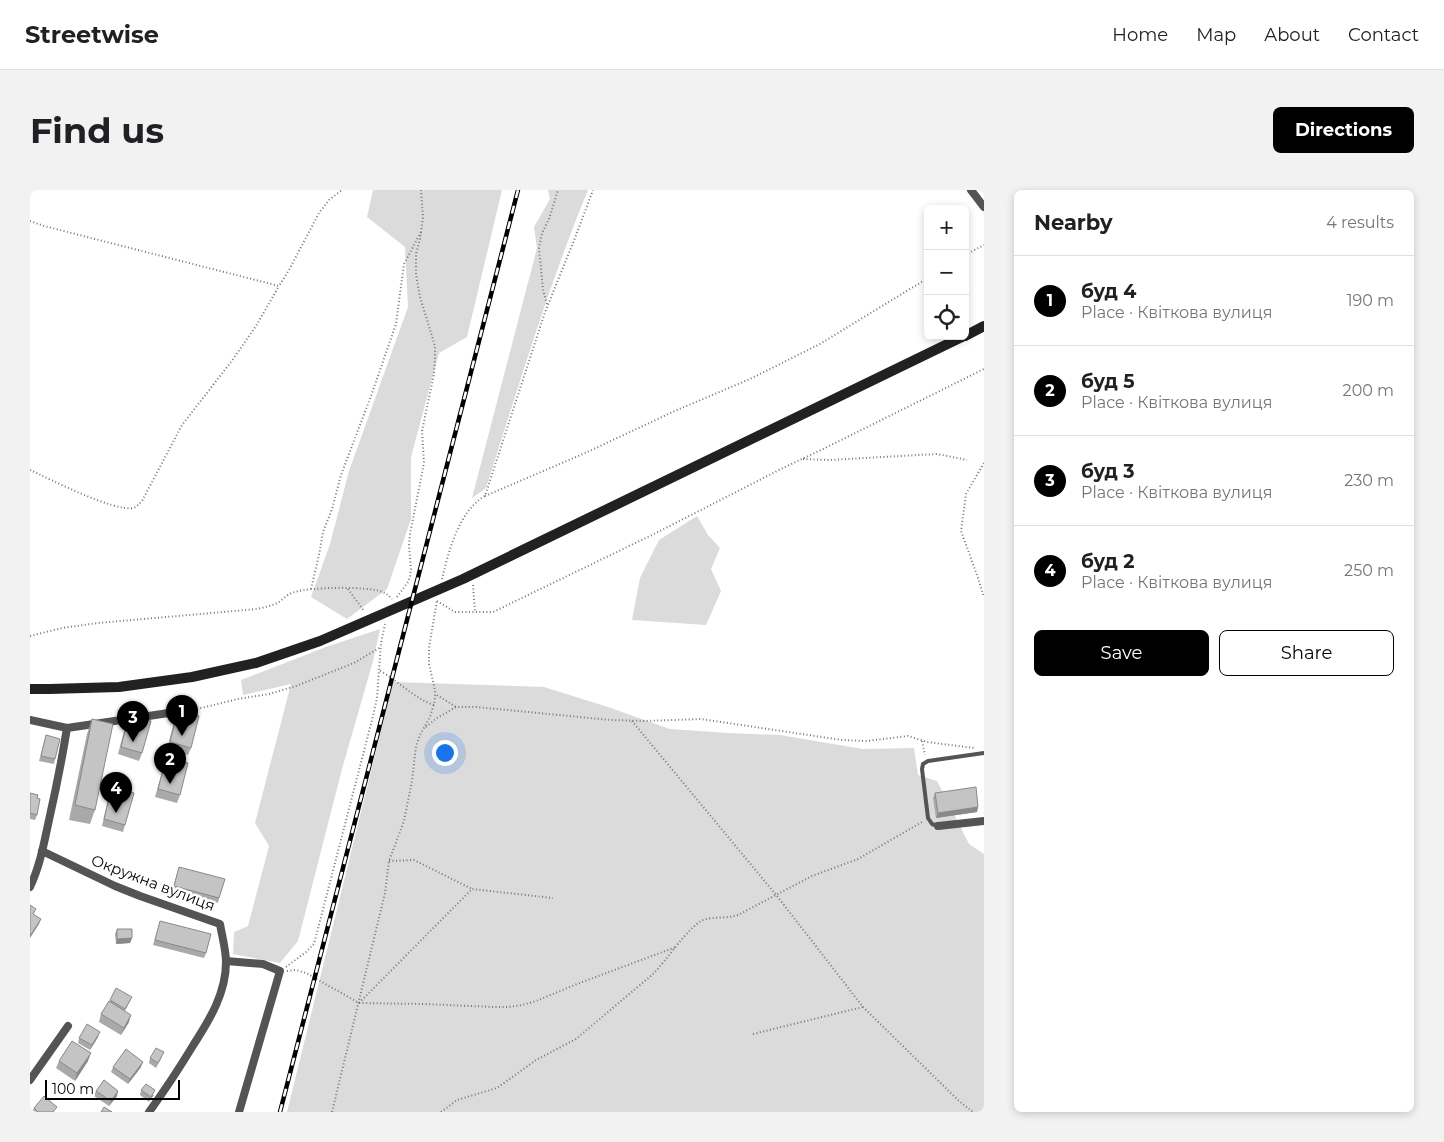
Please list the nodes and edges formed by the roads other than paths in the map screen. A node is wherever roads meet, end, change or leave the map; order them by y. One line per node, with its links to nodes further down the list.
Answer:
1 (971, 190): 2 (street)
2 (984, 207)
3 (984, 326): 4 (main road)
4 (969, 334)
5 (956, 340): 6 (main road)
6 (30, 688)
7 (189, 710): 9 (street)
8 (30, 720): 9 (street)
9 (67, 728): 13 (street)
10 (984, 753): 12 (lane)
11 (984, 821): 12 (street)
12 (938, 826)
13 (42, 851): 14 (street); 15 (street, Окружна вулиця)
14 (30, 887)
15 (226, 961): 18 (street); 19 (street)
16 (68, 1026): 17 (street)
17 (30, 1080)
18 (149, 1112)
19 (239, 1112)

